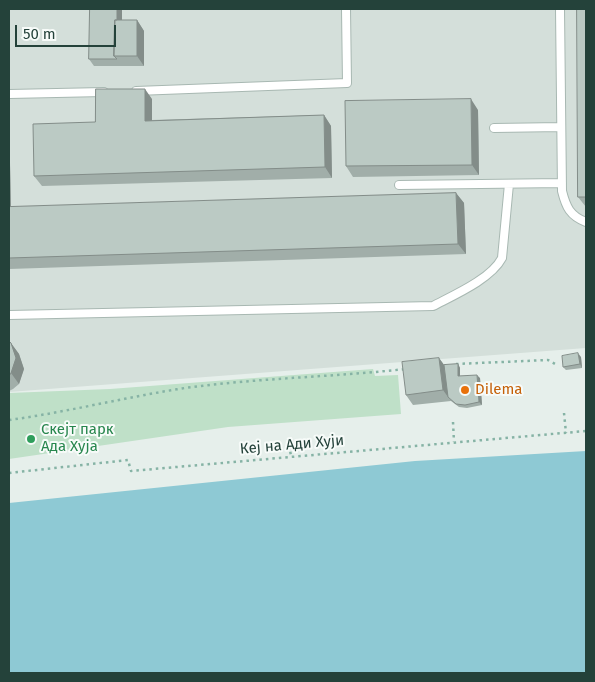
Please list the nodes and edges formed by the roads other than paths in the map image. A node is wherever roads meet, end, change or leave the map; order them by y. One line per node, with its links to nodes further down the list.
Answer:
1 (346, 9): 3 (lane)
2 (560, 9): 6 (lane)
3 (128, 91)
4 (108, 92): 5 (lane)
5 (9, 94)
6 (561, 127): 7 (lane); 8 (lane)
7 (494, 128)
8 (562, 183): 9 (lane); 11 (lane)
9 (509, 184): 10 (lane); 12 (lane)
10 (399, 185)
11 (586, 222)
12 (9, 315)

